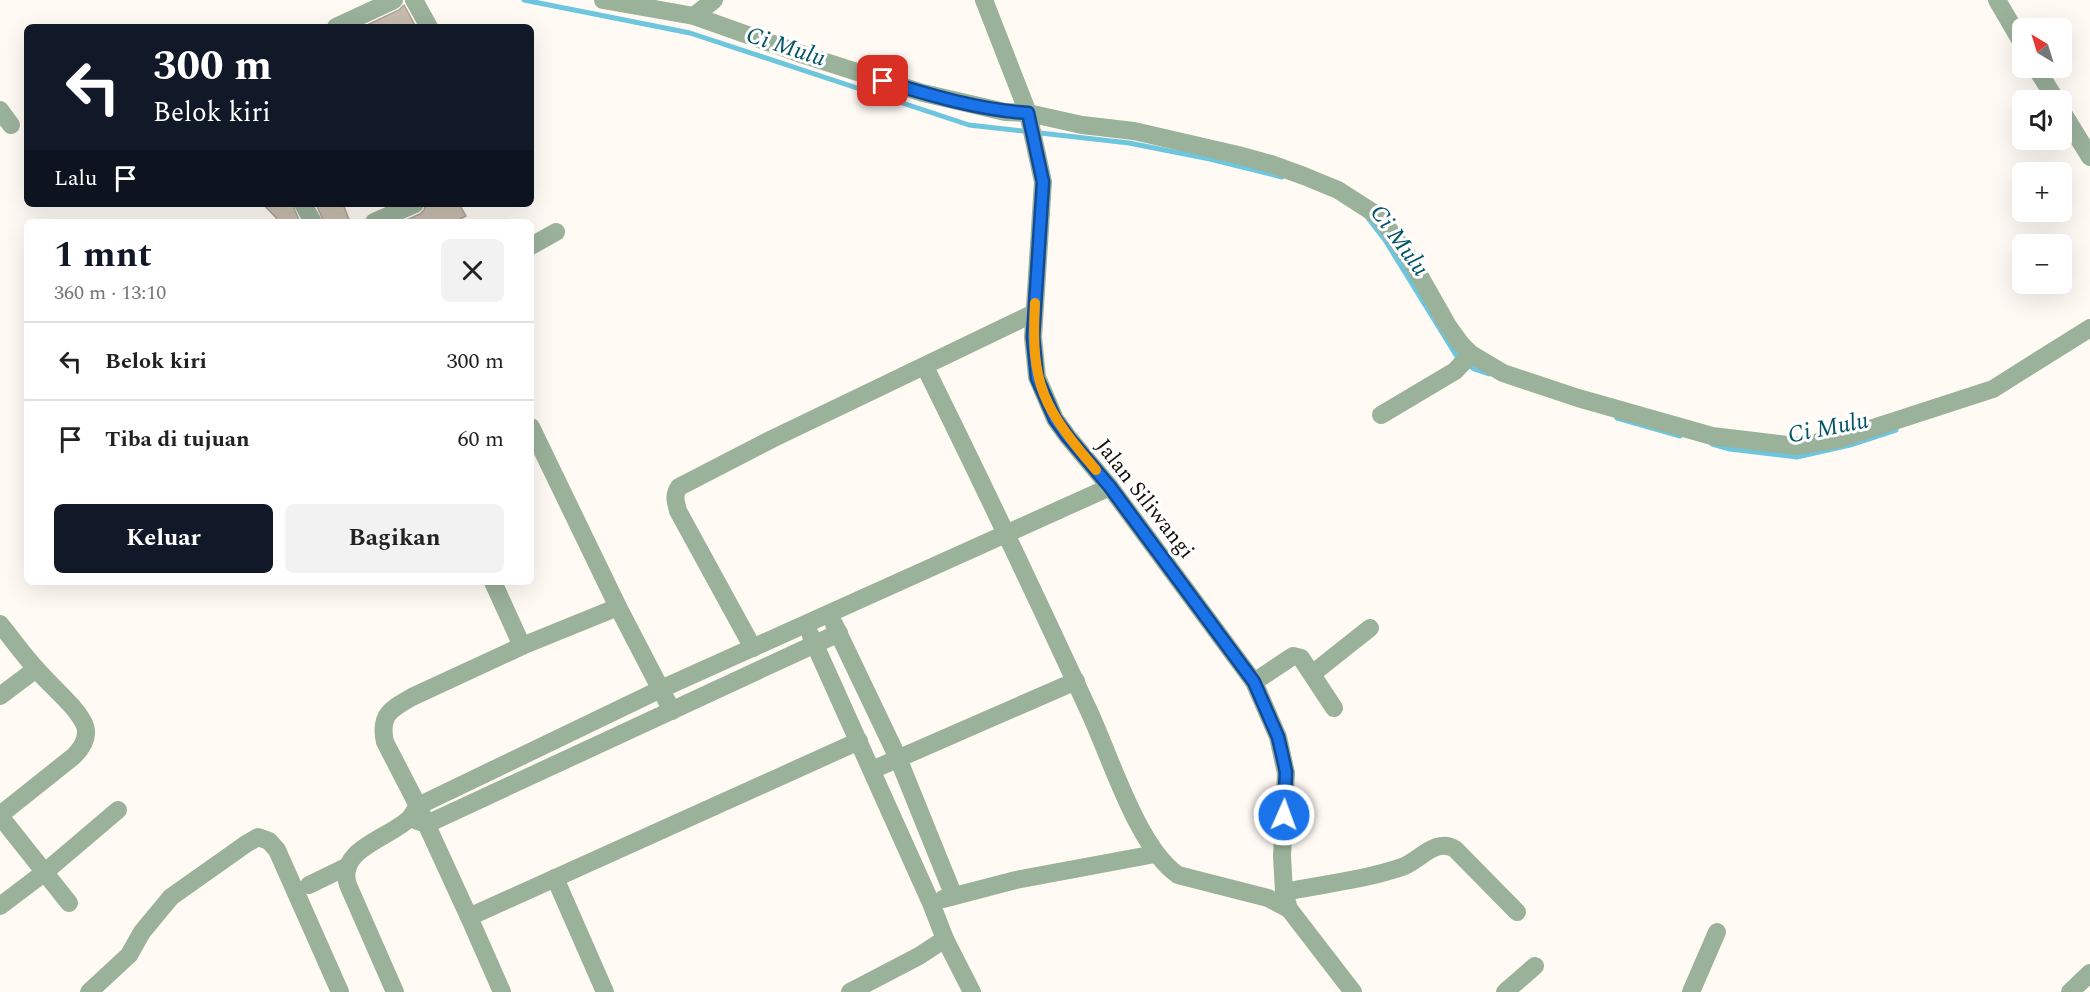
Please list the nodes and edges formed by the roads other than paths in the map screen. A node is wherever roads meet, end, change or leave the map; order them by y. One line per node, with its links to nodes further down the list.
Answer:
1 (394, 0): 8 (street)
2 (414, 0): 9 (street)
3 (603, 0): 7 (street)
4 (714, 0): 7 (street)
5 (984, 0): 12 (street, Jalan Siliwangi)
6 (1997, 0): 10 (street)
7 (694, 16): 12 (street)
8 (342, 24)
9 (427, 24)
10 (2012, 26)
11 (0, 110): 13 (street)
12 (1028, 114): 20 (street, Jalan Siliwangi); 22 (street)
13 (11, 125)
14 (2072, 128): 15 (street)
15 (2090, 157)
16 (408, 207): 17 (street)
17 (381, 219)
18 (556, 232): 19 (street)
19 (534, 244)
20 (1034, 313): 23 (street); 26 (street, Jalan Siliwangi)
21 (2090, 328): 22 (street)
22 (1471, 355): 24 (street)
23 (925, 367): 27 (street); 37 (street)
24 (1381, 415)
25 (534, 433): 29 (street)
26 (1110, 487): 27 (street); 41 (street, Jalan Siliwangi)
27 (1007, 535): 30 (street); 40 (street)
28 (494, 585): 36 (street)
29 (618, 607): 36 (street); 42 (street)
30 (830, 614): 32 (street); 34 (street)
31 (0, 624): 38 (street)
32 (806, 625): 35 (street); 37 (street)
33 (1370, 628): 39 (street)
34 (839, 633): 35 (street); 48 (street)
35 (814, 645): 45 (street); 47 (street)
36 (522, 646): 52 (street)
37 (753, 648): 42 (street)
38 (36, 669): 43 (street); 53 (street)
39 (1312, 674): 41 (street); 44 (street)
40 (1076, 681): 48 (street); 55 (street)
41 (1254, 682): 61 (street, Jalan Siliwangi)
42 (661, 689): 45 (street); 46 (street)
43 (0, 696)
44 (1334, 708)
45 (672, 711): 49 (street)
46 (559, 738): 49 (street); 52 (street)
47 (859, 741): 50 (street); 58 (street)
48 (898, 758): 50 (street); 60 (street)
49 (567, 760): 54 (street)
50 (872, 770): 63 (street)
51 (118, 810): 57 (street)
52 (414, 812): 54 (street); 56 (street)
53 (0, 816): 57 (street)
54 (427, 825): 66 (street)
55 (1155, 854): 60 (street); 61 (street)
56 (346, 867): 59 (street); 73 (street)
57 (45, 872): 62 (street); 64 (street)
58 (555, 878): 66 (street); 75 (street)
59 (309, 885)
60 (953, 894): 63 (street)
61 (1286, 901): 65 (street); 78 (street)
62 (69, 903)
63 (931, 903): 68 (street)
64 (0, 906)
65 (1516, 912)
66 (469, 916): 74 (street)
67 (1717, 932): 80 (street)
68 (945, 939): 76 (street); 77 (street)
69 (1535, 966): 79 (street)
70 (2090, 973): 81 (street)
71 (89, 992): 72 (street)
72 (340, 992)
73 (395, 992)
74 (502, 992)
75 (605, 992)
76 (850, 992)
77 (972, 992)
78 (1353, 992)
79 (1505, 992)
80 (1691, 992)
81 (2070, 992)

